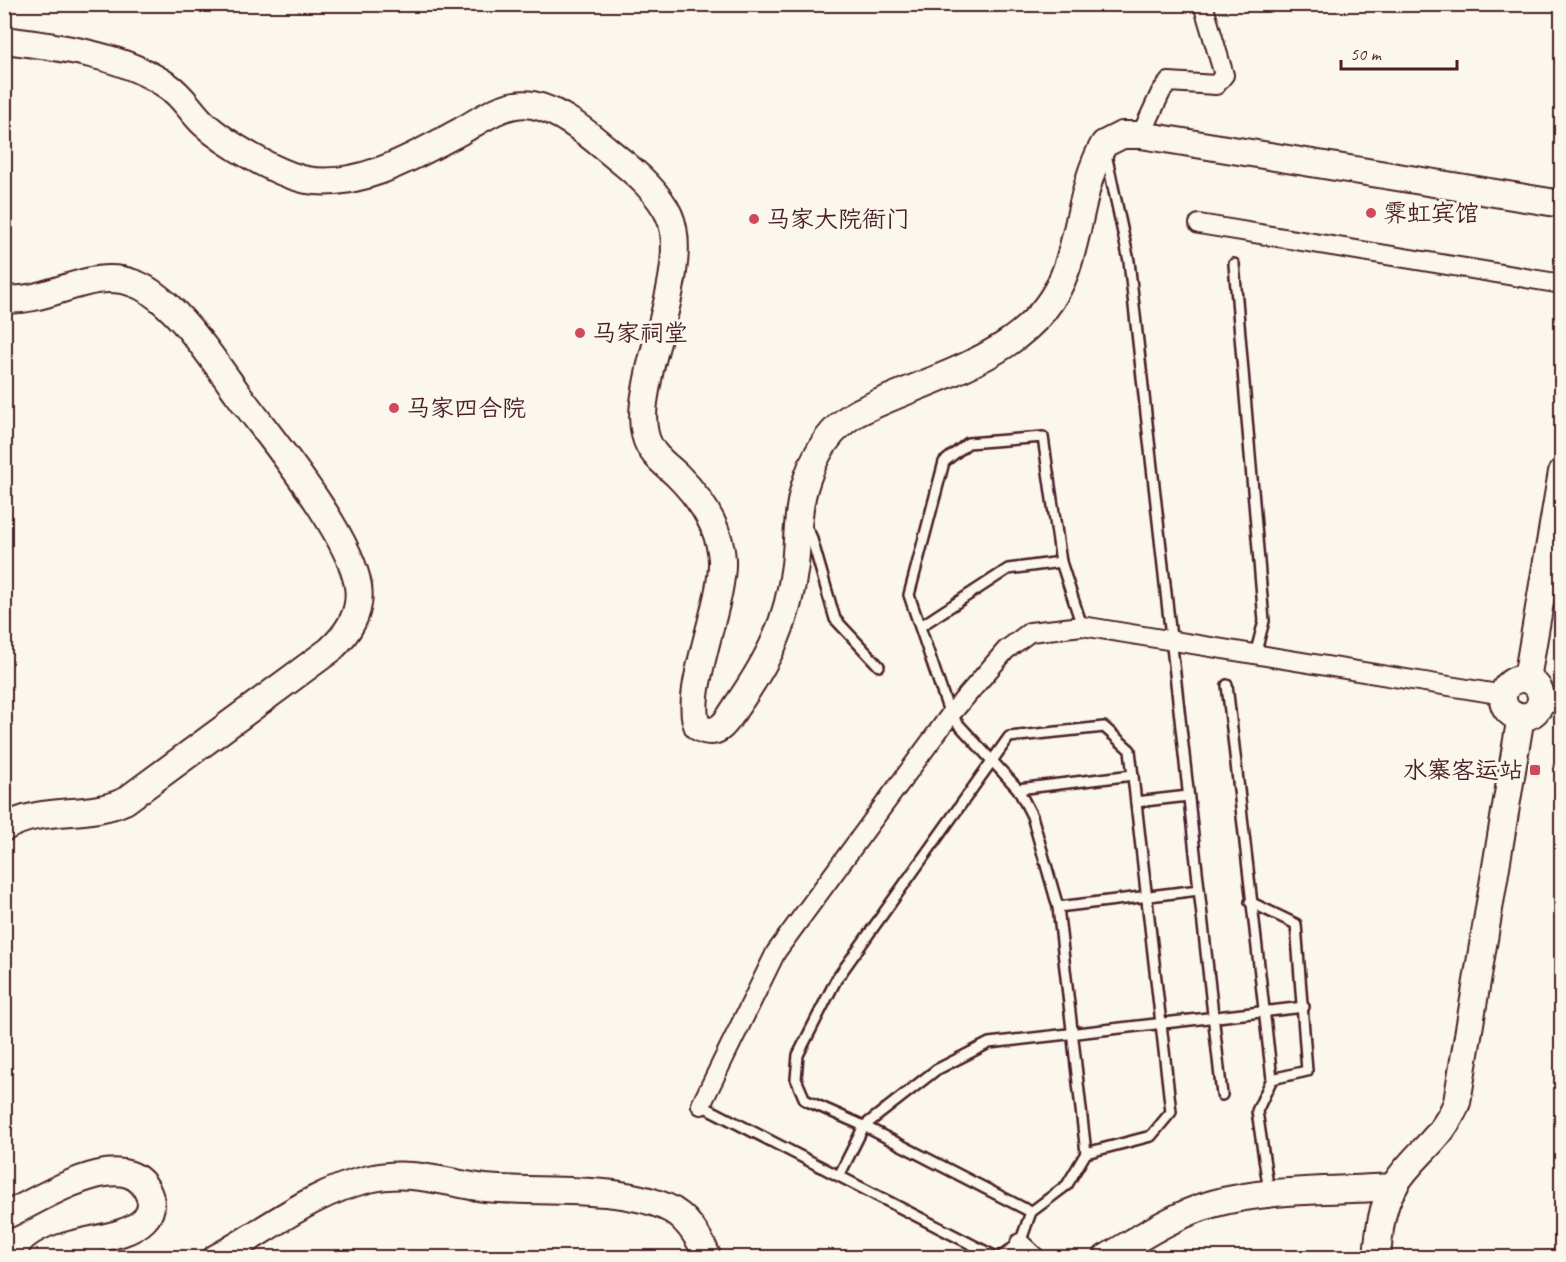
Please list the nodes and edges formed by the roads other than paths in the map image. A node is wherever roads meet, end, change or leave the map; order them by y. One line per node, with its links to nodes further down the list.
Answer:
1 (1203, 4): 3 (street)
2 (4, 40): 11 (main road)
3 (1141, 135): 4 (main road); 5 (main road)
4 (1104, 144): 11 (main road); 15 (lane)
5 (1562, 204)
6 (1198, 224): 8 (street)
7 (1234, 264): 16 (lane)
8 (1562, 284)
9 (4, 299): 29 (main road)
10 (1562, 472): 18 (main road)
11 (799, 513): 17 (lane)
12 (1061, 562): 13 (lane); 13 (lane); 14 (lane)
13 (921, 626): 22 (lane)
14 (1082, 626): 15 (street); 22 (street)
15 (1171, 640): 16 (street); 27 (lane)
16 (1255, 656): 20 (street)
17 (879, 666)
18 (1527, 679): 20 (main road); 21 (main road)
19 (1227, 685): 32 (lane)
20 (1504, 695): 23 (main road)
21 (1551, 703): 23 (main road)
22 (950, 715): 24 (lane); 41 (street)
23 (1521, 716): 45 (main road)
24 (994, 761): 25 (lane); 26 (lane); 42 (lane)
25 (1133, 776): 26 (lane); 28 (lane)
26 (1018, 789): 33 (lane)
27 (1188, 796): 28 (lane); 30 (lane)
28 (1136, 802): 31 (lane)
29 (4, 828)
30 (1199, 890): 31 (lane); 36 (lane)
31 (1146, 897): 33 (lane); 37 (lane)
32 (1250, 902): 34 (lane); 35 (lane)
33 (1058, 907): 38 (lane)
34 (1304, 1007): 35 (lane); 39 (lane)
35 (1263, 1012): 36 (lane); 39 (lane)
36 (1213, 1018): 37 (lane); 40 (lane)
37 (1161, 1024): 38 (lane); 43 (lane)
38 (1071, 1034): 42 (lane); 43 (lane)
39 (1272, 1079): 46 (lane)
40 (1222, 1095)
41 (701, 1105): 44 (lane)
42 (864, 1126): 44 (lane); 47 (lane)
43 (1086, 1153): 47 (lane)
44 (839, 1176): 53 (lane)
45 (1394, 1187): 46 (main road); 56 (main road)
46 (1269, 1194): 55 (main road)
47 (1031, 1212): 49 (lane)
48 (4, 1216): 50 (main road)
49 (1020, 1243): 53 (lane); 54 (street)
50 (42, 1257)
51 (216, 1257): 52 (main road)
52 (708, 1257)
53 (998, 1257)
54 (1036, 1257)
55 (1106, 1257)
56 (1377, 1257)

